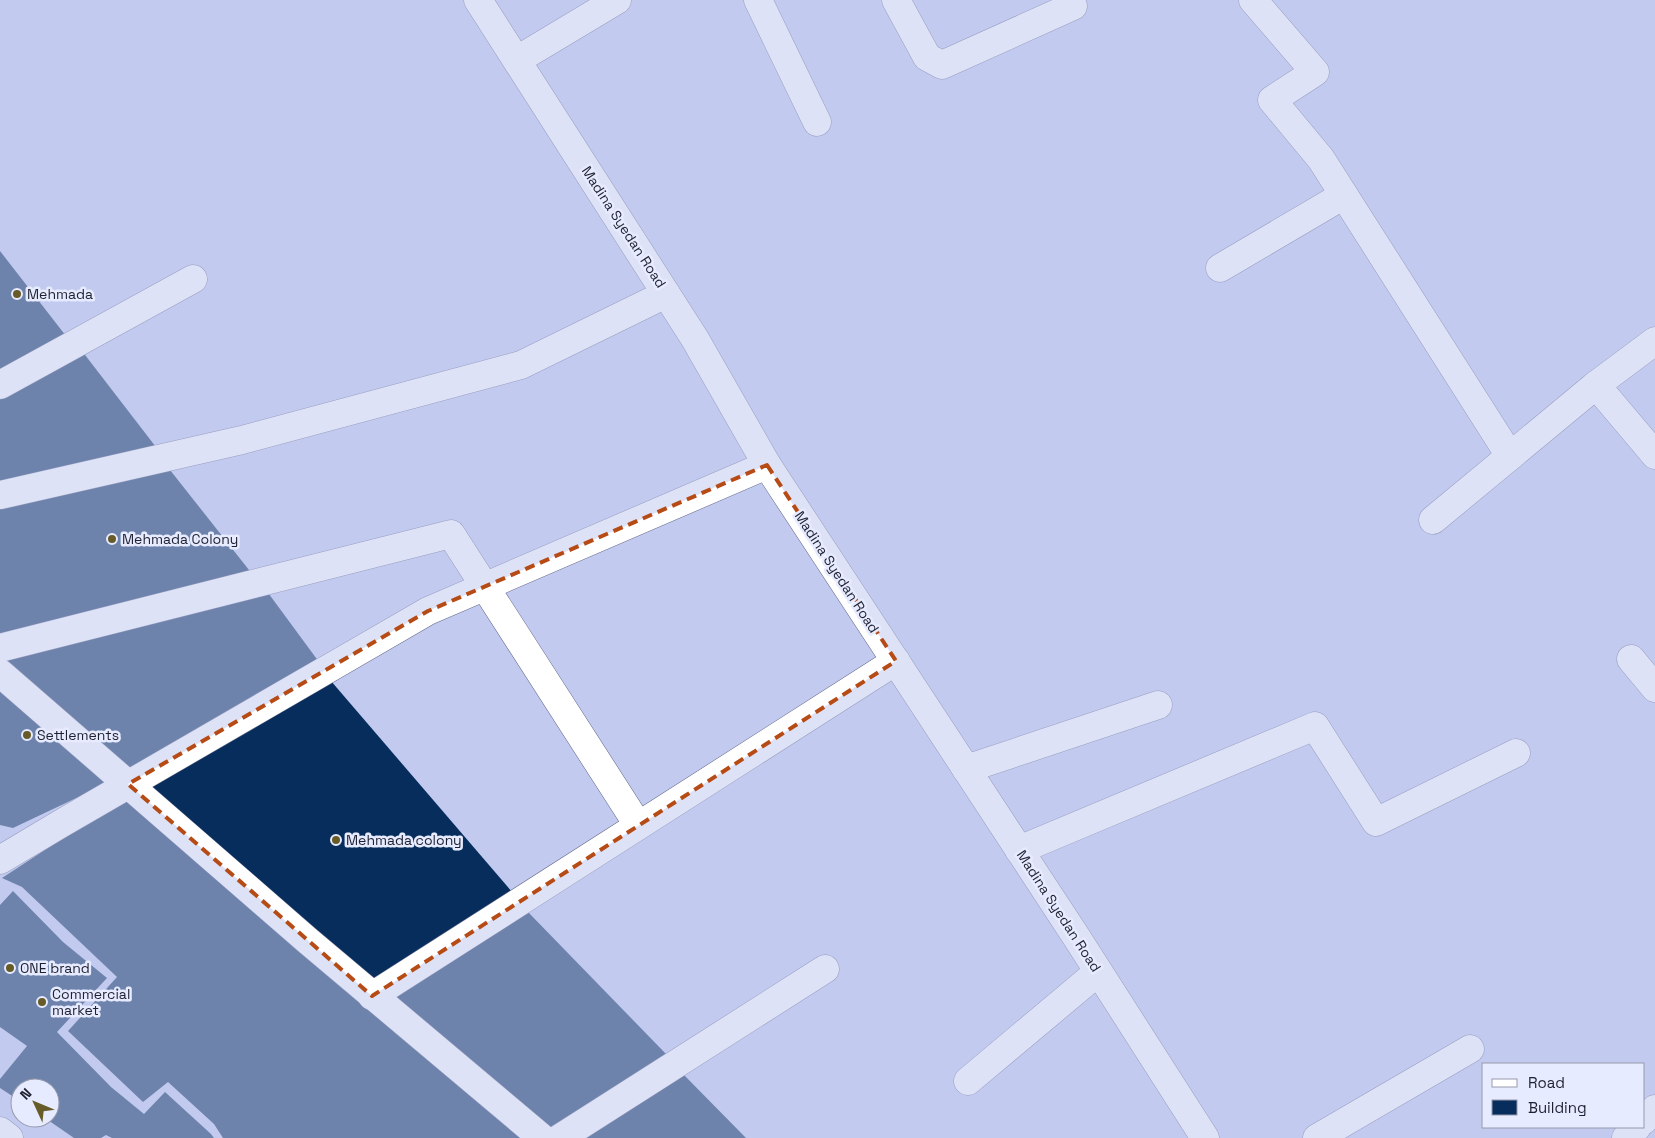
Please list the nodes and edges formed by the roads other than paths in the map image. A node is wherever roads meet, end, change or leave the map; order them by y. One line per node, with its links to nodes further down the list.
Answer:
1 (478, 0): 7 (street, Madina Syedan Road)
2 (616, 0): 7 (street)
3 (758, 0): 8 (street)
4 (896, 0): 6 (street)
5 (1252, 0): 9 (street)
6 (1074, 6)
7 (517, 60): 12 (street, Madina Syedan Road)
8 (817, 122)
9 (1344, 195): 10 (street); 17 (street)
10 (1220, 268)
11 (193, 279): 14 (street)
12 (666, 294): 18 (street, Madina Syedan Road); 19 (street)
13 (1655, 341): 15 (street)
14 (0, 385)
15 (1596, 385): 16 (street); 17 (street)
16 (1655, 455)
17 (1510, 456): 20 (street)
18 (767, 465): 21 (street); 24 (street, Madina Syedan Road)
19 (0, 495)
20 (1433, 520)
21 (484, 587): 22 (street); 30 (street); 31 (street)
22 (0, 648)
23 (1631, 659): 26 (street)
24 (896, 661): 29 (street, Madina Syedan Road); 31 (street)
25 (0, 673): 30 (street)
26 (1655, 688)
27 (1158, 705): 29 (street)
28 (1516, 753): 32 (street)
29 (966, 769): 32 (street, Madina Syedan Road)
30 (128, 784): 33 (street); 36 (street)
31 (638, 826): 36 (street)
32 (1019, 850): 35 (street, Madina Syedan Road)
33 (0, 860)
34 (825, 969): 45 (street)
35 (1098, 972): 38 (street); 46 (street, Madina Syedan Road)
36 (372, 996): 44 (street)
37 (1470, 1049): 47 (street)
38 (968, 1082)
39 (1655, 1109): 40 (street)
40 (1645, 1119)
41 (1636, 1128): 48 (street)
42 (0, 1131): 43 (street)
43 (9, 1138)
44 (542, 1138)
45 (560, 1138)
46 (1205, 1138)
47 (1318, 1138)
48 (1626, 1138)

